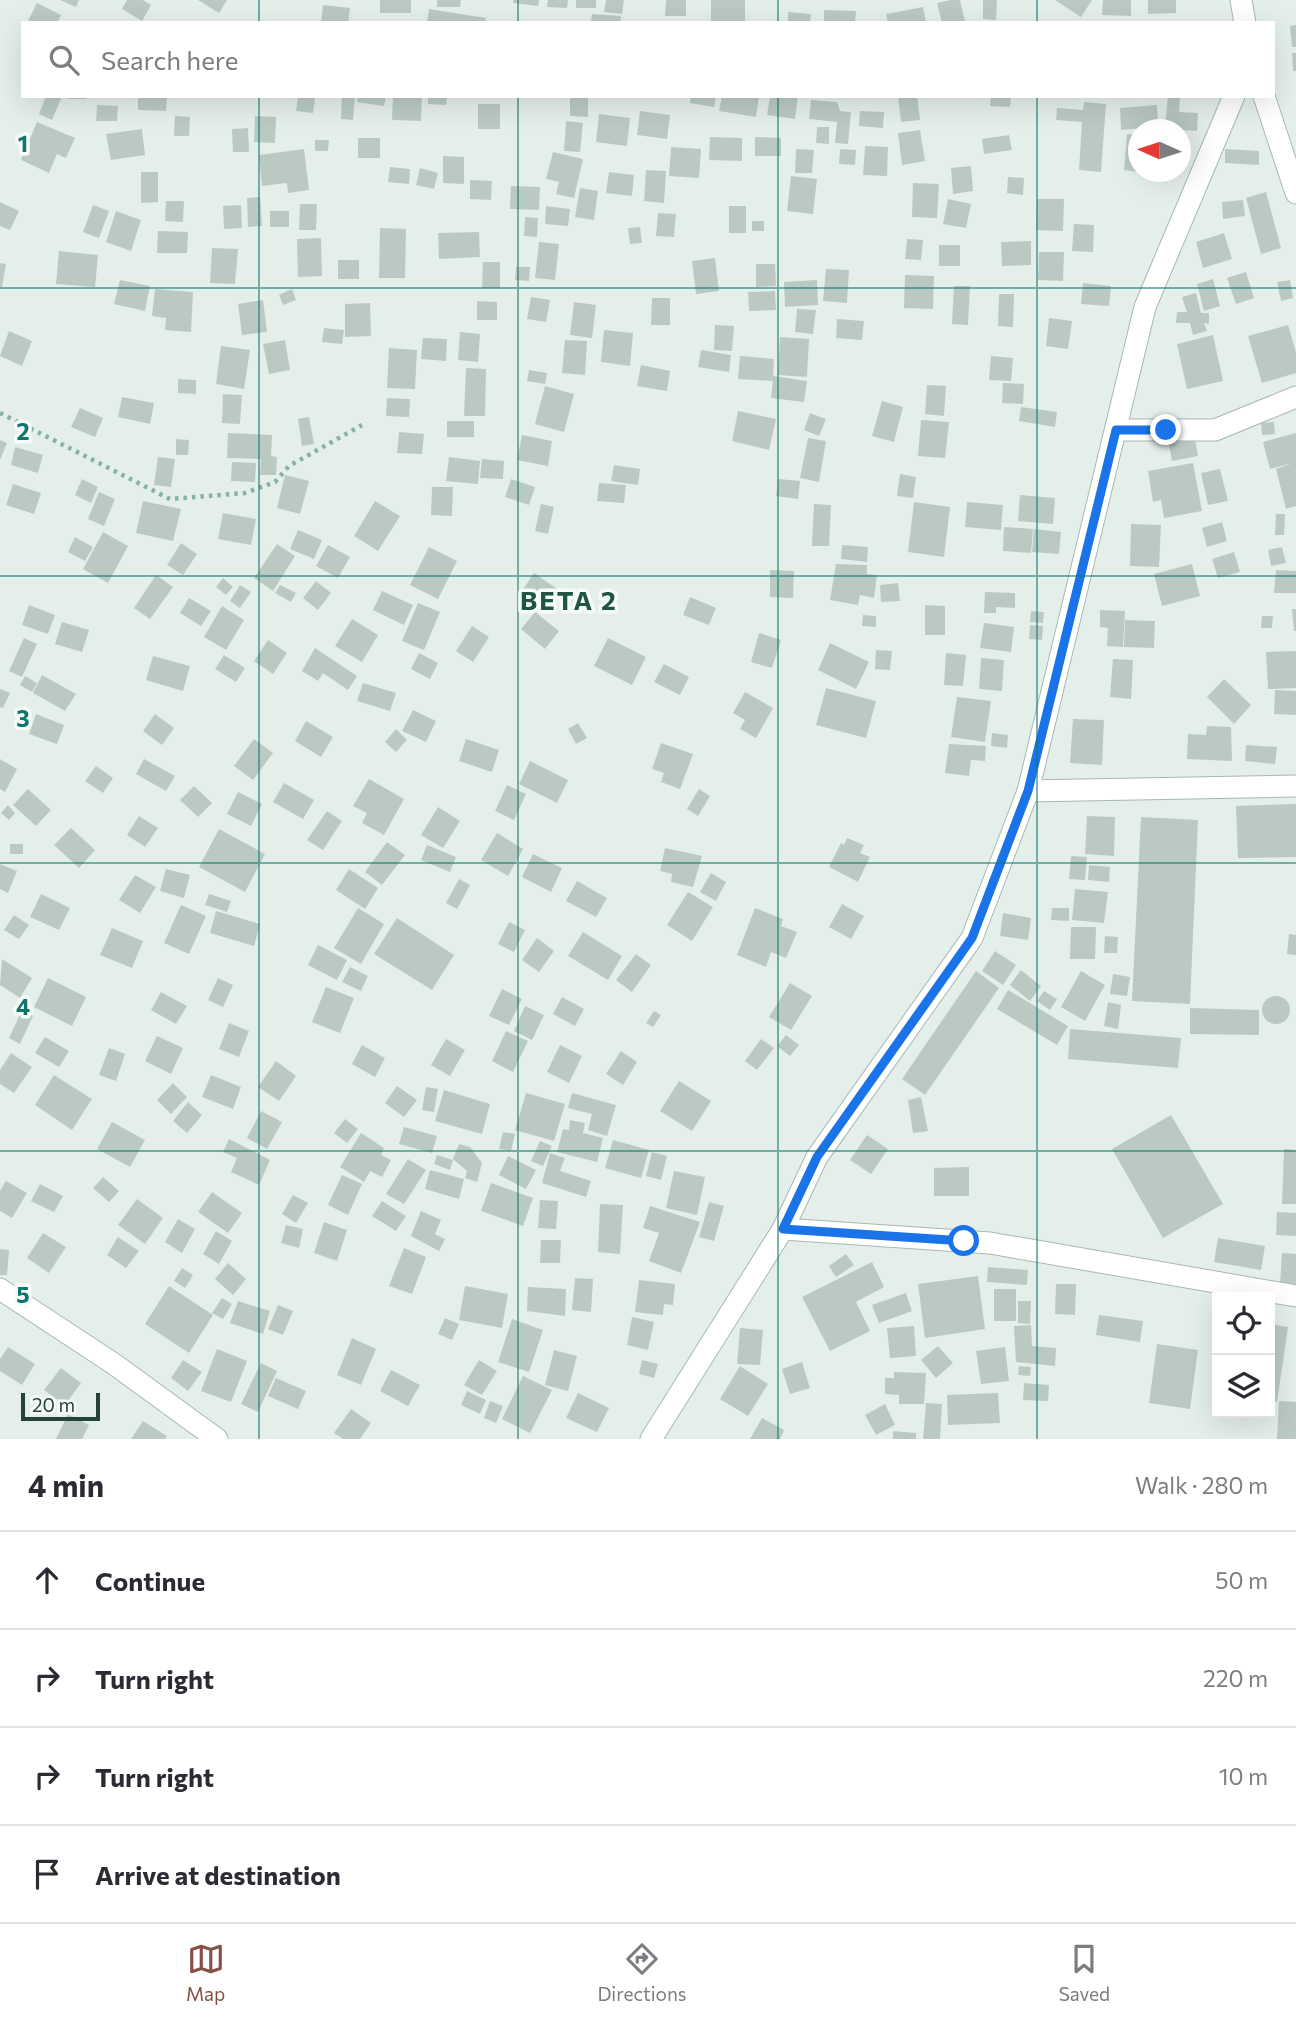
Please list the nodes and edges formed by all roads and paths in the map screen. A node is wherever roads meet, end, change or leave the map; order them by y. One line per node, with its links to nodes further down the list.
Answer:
1 (1241, 0): 2 (street)
2 (1245, 21)
3 (1233, 98): 9 (street)
4 (1265, 98): 5 (street)
5 (1296, 193)
6 (1296, 397): 9 (street)
7 (0, 413): 8 (path)
8 (362, 425)
9 (1116, 430): 11 (street)
10 (1296, 786): 11 (street)
11 (1028, 791): 12 (street)
12 (783, 1229): 14 (street); 16 (street)
13 (0, 1289): 15 (street)
14 (1296, 1296)
15 (217, 1439)
16 (651, 1439)

